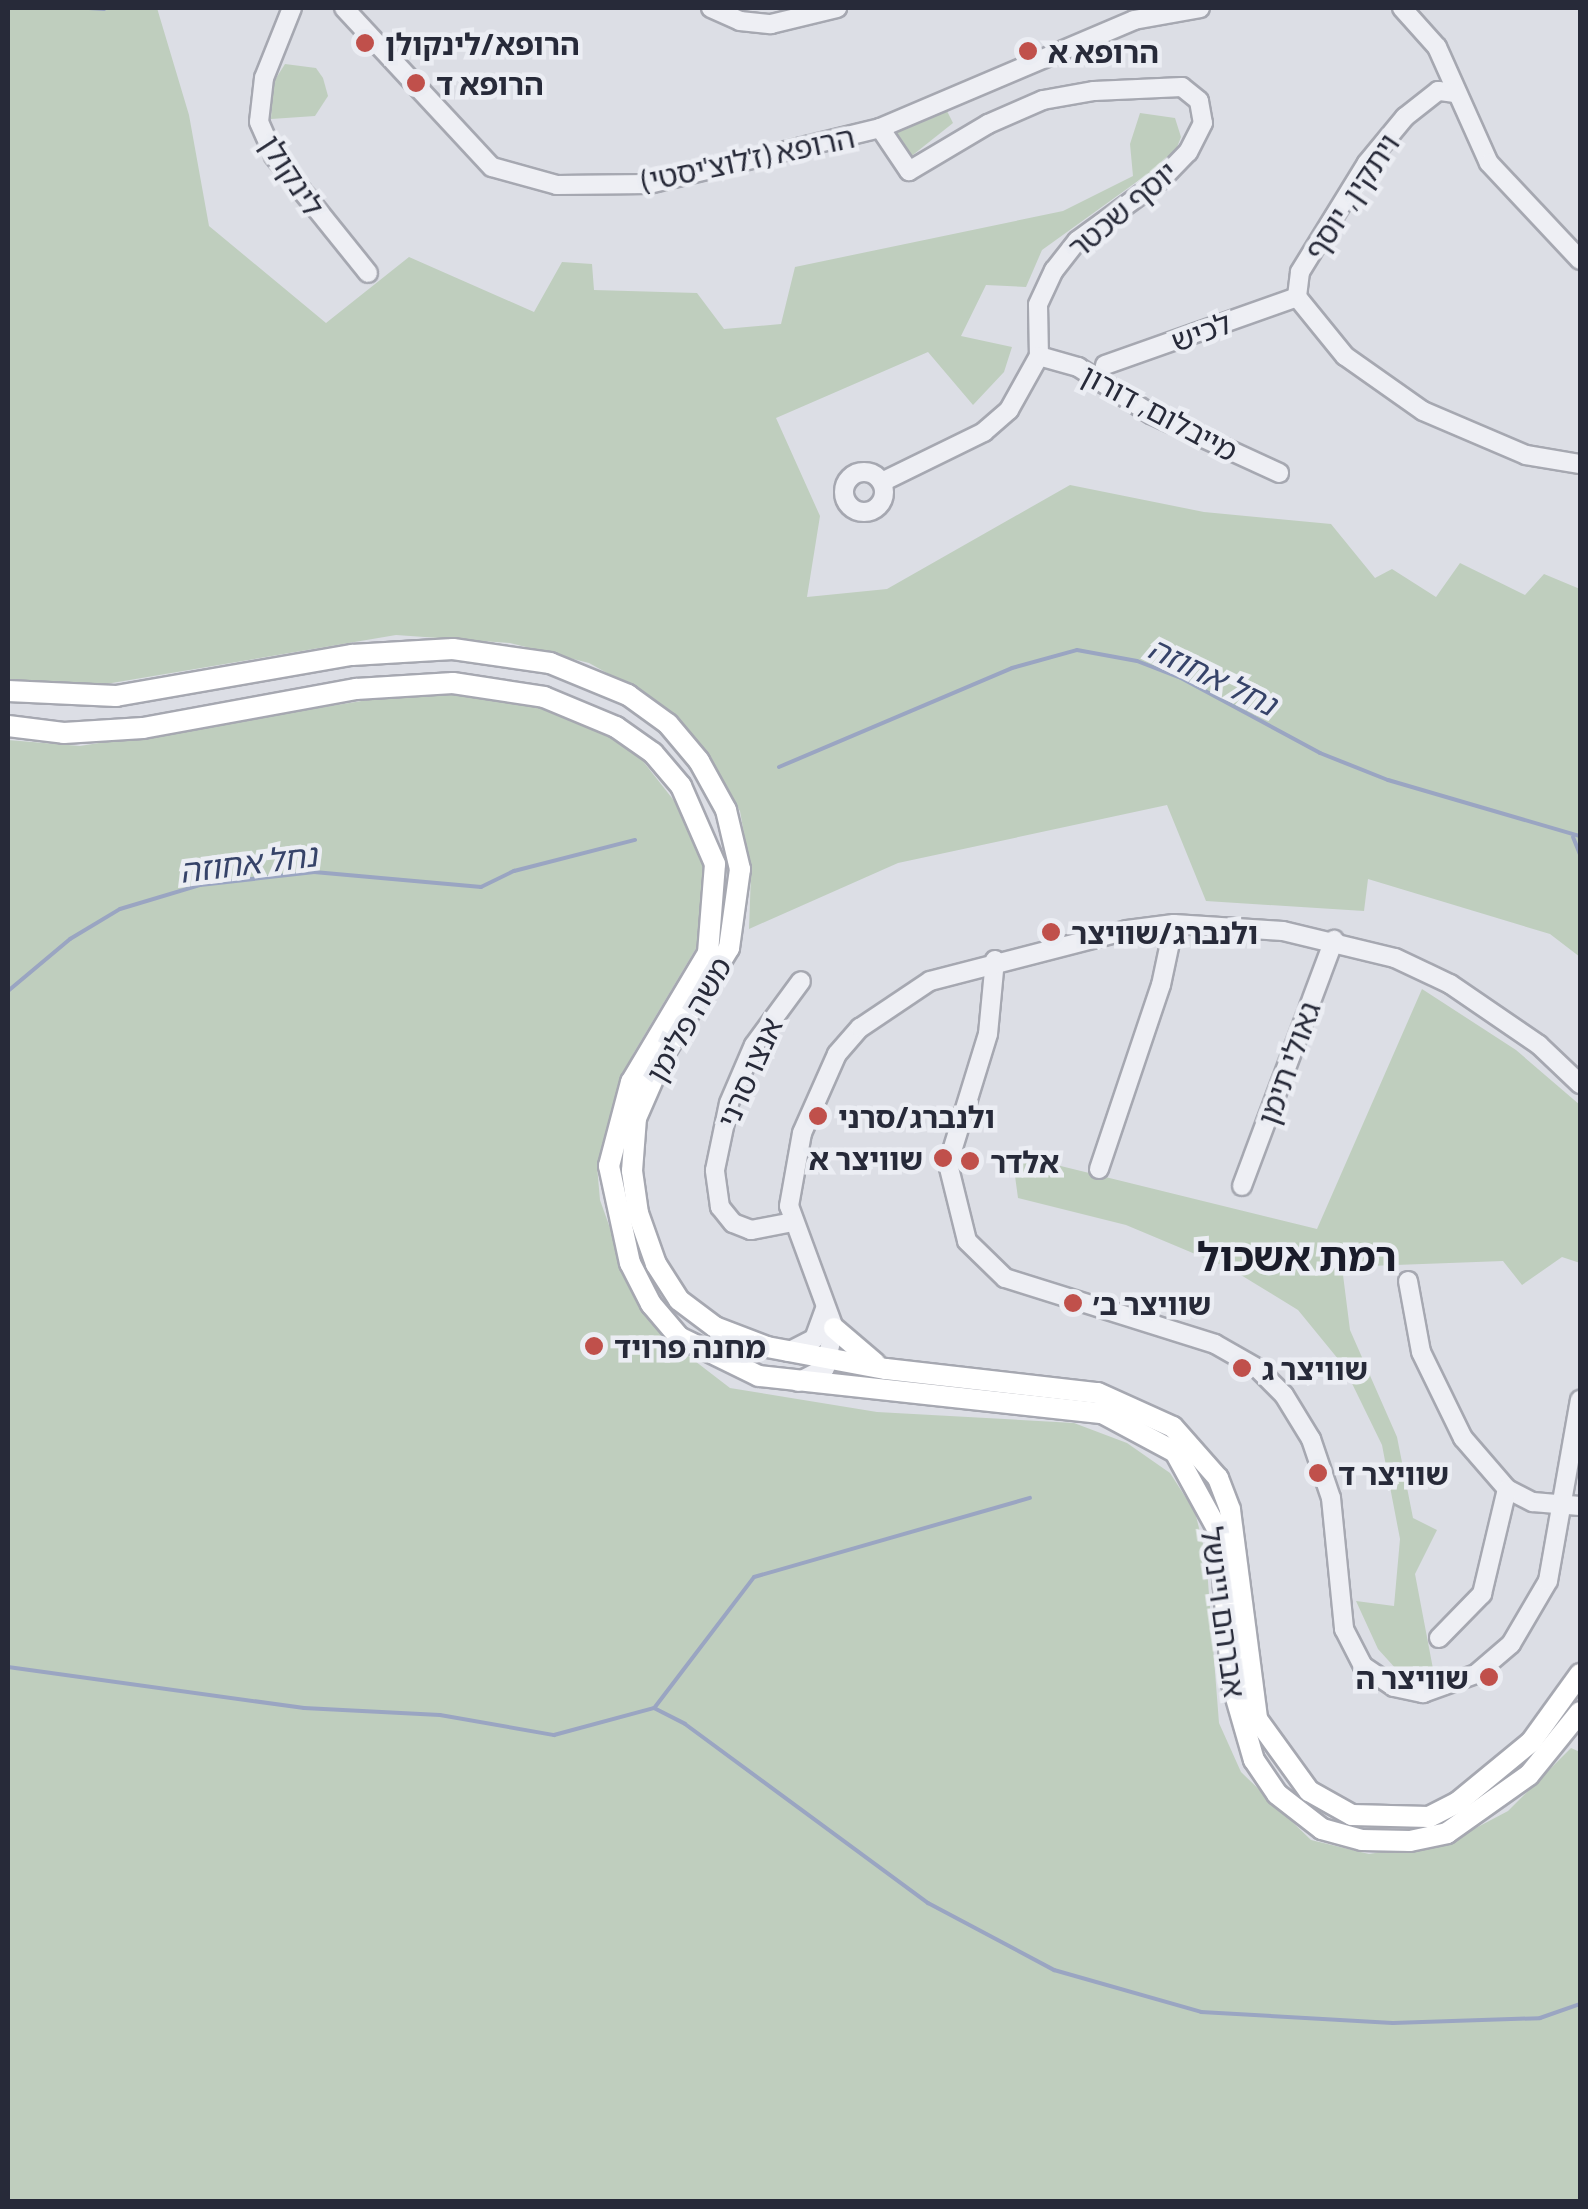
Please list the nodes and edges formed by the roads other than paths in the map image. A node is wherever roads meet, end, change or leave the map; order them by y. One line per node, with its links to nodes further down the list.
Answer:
1 (292, 8): 10 (street, לינקולן)
2 (344, 8): 8 (street, הרופא (ז'לוצ'יסטי))
3 (711, 8): 4 (street)
4 (837, 8)
5 (1200, 8): 8 (street, הרופא (ז'לוצ'יסטי))
6 (1402, 8): 7 (street)
7 (1455, 93): 9 (street); 11 (street, ויתקין, יוסף)
8 (880, 128): 12 (street, יוסף שכטר)
9 (1580, 260)
10 (368, 273)
11 (1297, 296): 13 (street, לכיש); 14 (street, ויתקין, יוסף)
12 (1039, 356): 15 (street, מייבלום, דורון); 16 (street, יוסף שכטר)
13 (1105, 366)
14 (1580, 464)
15 (1279, 473)
16 (882, 482)
17 (8, 691): 30 (main road, משה פלימן)
18 (8, 726): 33 (main road, משה פלימן)
19 (1174, 924): 20 (street); 21 (street); 24 (street)
20 (1334, 940): 23 (street); 25 (street, גאולי תימן)
21 (996, 960): 26 (street); 36 (street)
22 (801, 981): 26 (street, אנצו סרני)
23 (1580, 1084)
24 (1099, 1169)
25 (1242, 1186)
26 (793, 1222): 28 (street)
27 (1408, 1282): 35 (street)
28 (826, 1308): 29 (street); 30 (street)
29 (834, 1328): 31 (street); 32 (main road)
30 (787, 1352): 31 (main road, משה פלימן)
31 (829, 1360): 32 (main road, אברהם ויינשל); 33 (street)
32 (886, 1369): 38 (main road, אברהם ויינשל)
33 (798, 1382): 39 (main road, אברהם ויינשל)
34 (1580, 1400): 36 (street)
35 (1507, 1489): 36 (street); 37 (street)
36 (1573, 1506)
37 (1439, 1638)
38 (1580, 1674)
39 (1580, 1712)

